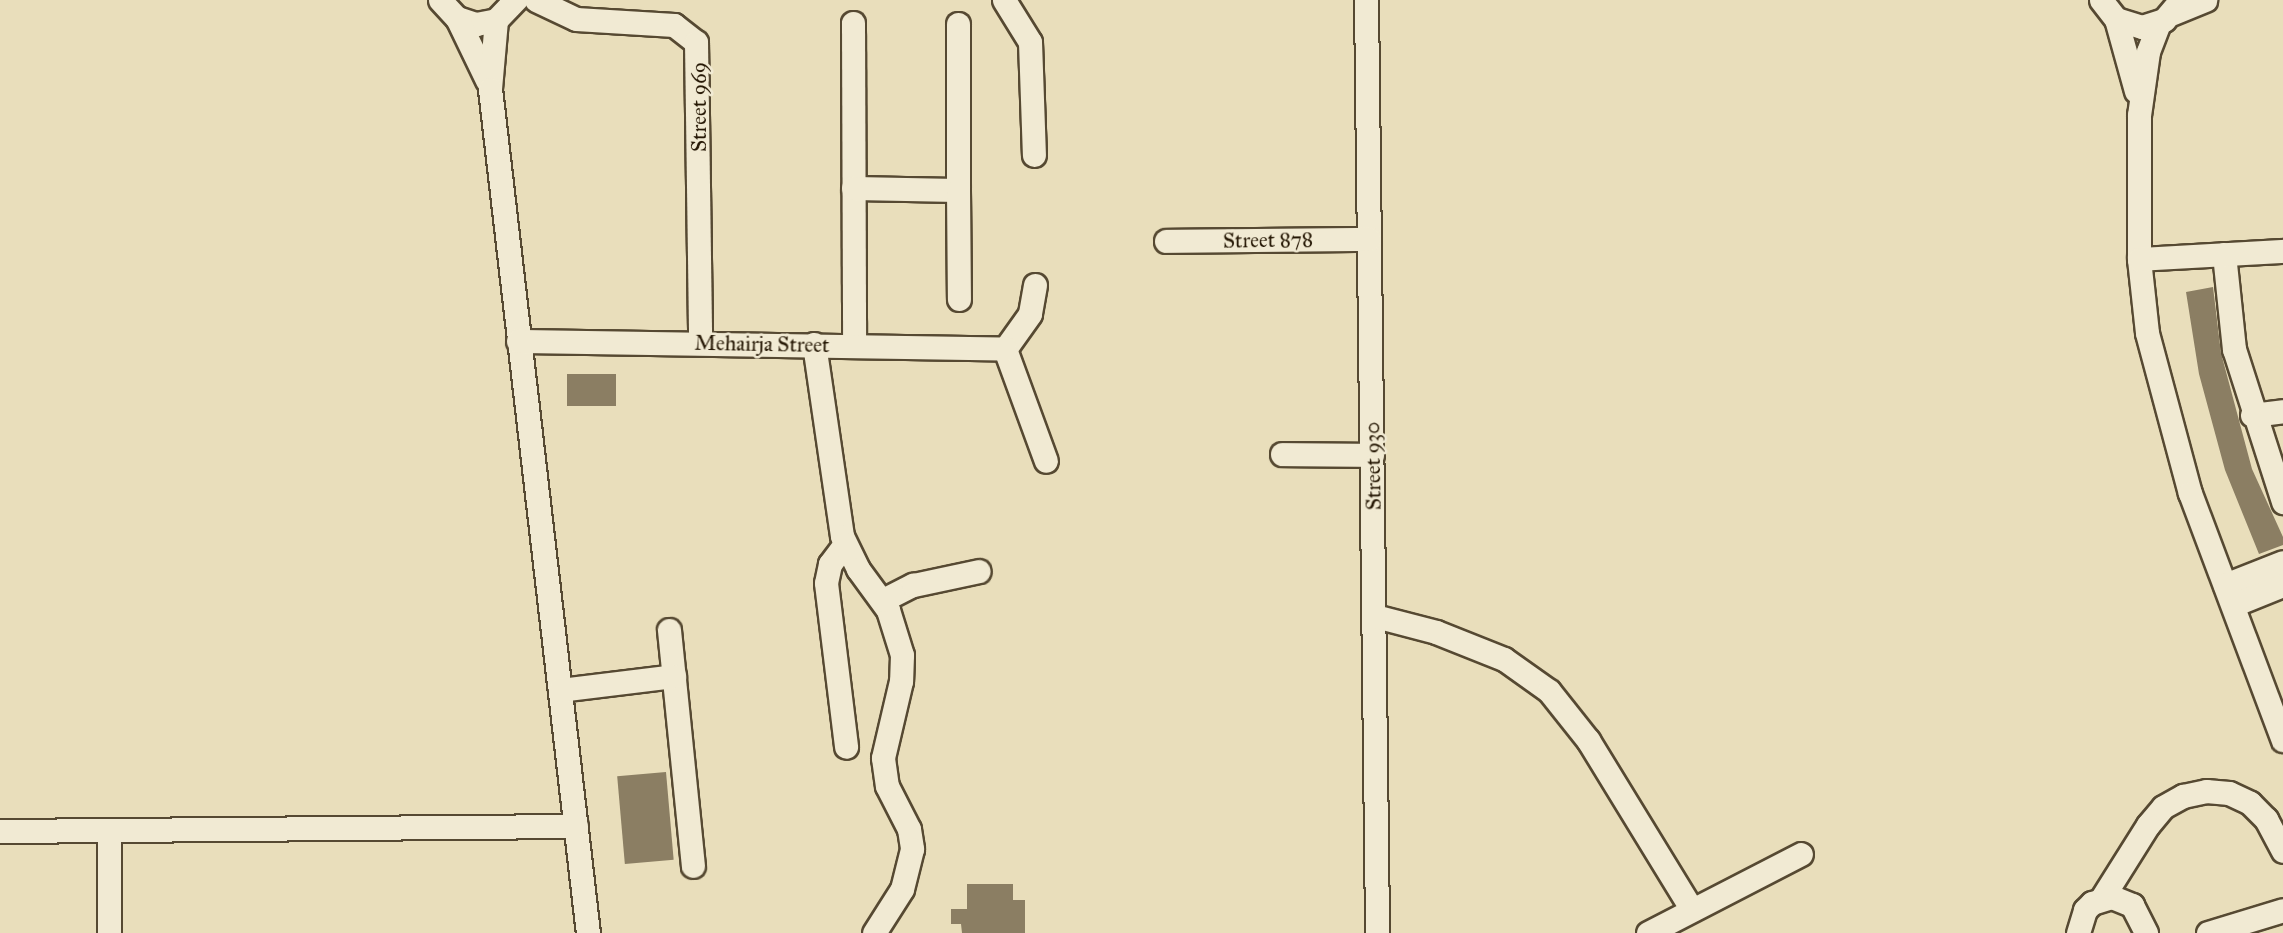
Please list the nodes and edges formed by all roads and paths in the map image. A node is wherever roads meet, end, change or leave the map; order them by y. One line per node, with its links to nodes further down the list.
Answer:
1 (537, 0): 25 (street, Street 969)
2 (1004, 0): 14 (street)
3 (1366, 0): 17 (street, Street 930)
4 (2101, 0): 9 (street)
5 (2206, 0): 8 (street)
6 (444, 5): 7 (street); 12 (street)
7 (513, 7): 12 (street)
8 (2171, 12): 9 (street); 13 (street)
9 (2116, 19): 13 (street)
10 (853, 23): 15 (street)
11 (958, 24): 16 (street)
12 (490, 89): 24 (street)
13 (2139, 115): 21 (street)
14 (1034, 155)
15 (853, 188): 16 (street); 27 (street)
16 (958, 190): 23 (street)
17 (1369, 239): 18 (street, Street 878); 32 (street, Street 930)
18 (1166, 241)
19 (2283, 251): 20 (street)
20 (2224, 254): 21 (street); 30 (street)
21 (2139, 259): 39 (street)
22 (1035, 285): 28 (street)
23 (959, 299)
24 (518, 341): 25 (street, Mehairja Street); 44 (street)
25 (700, 343): 26 (street, Mehairja Street)
26 (814, 344): 27 (street, Mehairja Street); 35 (street)
27 (854, 345): 28 (street, Mehairja Street)
28 (1005, 349): 33 (street)
29 (2283, 411): 30 (street)
30 (2252, 415): 34 (street)
31 (1282, 454): 32 (street)
32 (1373, 455): 41 (street, Street 930)
33 (1046, 461)
34 (2283, 502)
35 (845, 544): 40 (street); 46 (street)
36 (2283, 562): 39 (street)
37 (979, 571): 40 (street)
38 (2283, 586): 39 (street)
39 (2229, 595): 45 (street)
40 (883, 600): 58 (street)
41 (1375, 616): 54 (street); 59 (street, Street 930)
42 (669, 630): 43 (street)
43 (674, 676): 44 (street); 52 (street)
44 (560, 690): 47 (street)
45 (2283, 740)
46 (846, 747)
47 (576, 826): 48 (street); 57 (street)
48 (109, 830): 49 (street); 56 (street)
49 (0, 831)
50 (2283, 851): 53 (street)
51 (1801, 854): 54 (street)
52 (693, 866)
53 (2102, 898): 61 (street); 62 (street)
54 (1692, 910): 60 (street)
55 (2283, 910): 63 (street)
56 (109, 933)
57 (589, 933)
58 (874, 933)
59 (1377, 933)
60 (1648, 933)
61 (2078, 933)
62 (2146, 933)
63 (2208, 933)

